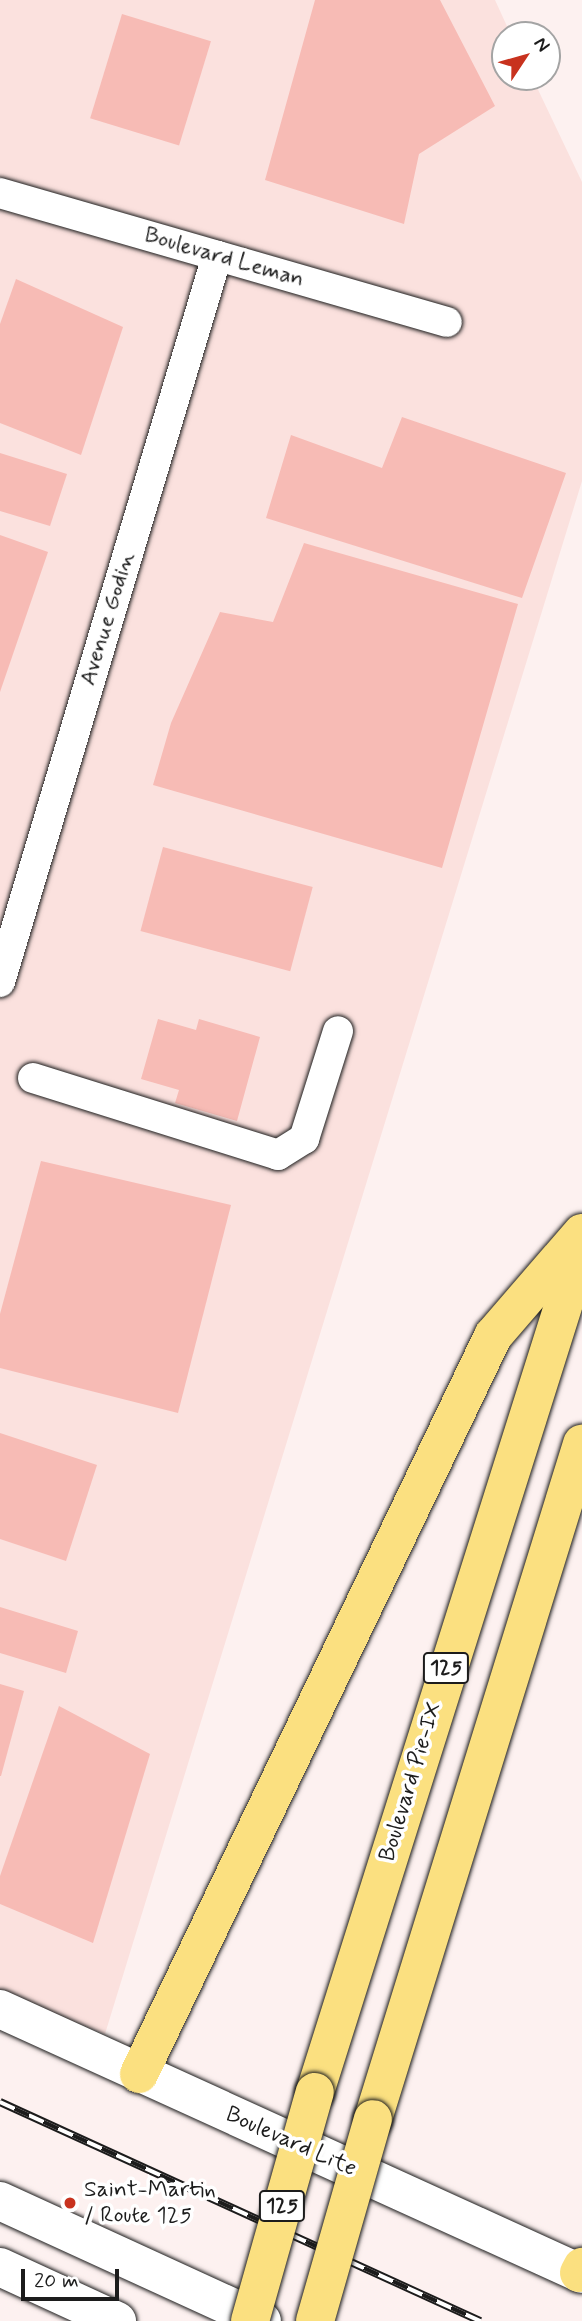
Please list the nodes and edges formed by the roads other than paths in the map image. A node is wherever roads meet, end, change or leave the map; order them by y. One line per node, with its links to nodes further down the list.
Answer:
1 (0, 192): 2 (street, Boulevard Leman)
2 (217, 256): 3 (street, Boulevard Leman); 4 (street, Avenue Godin)
3 (447, 322)
4 (0, 982)
5 (338, 1031): 6 (street)
6 (33, 1078)
7 (582, 1234): 11 (highway)
8 (582, 1246): 16 (highway, Boulevard Pie-IX / 125, bridge)
9 (582, 1444): 18 (highway, 125, bridge)
10 (0, 2010): 11 (street, Boulevard Lite)
11 (139, 2074): 14 (street, Boulevard Lite)
12 (0, 2202): 17 (street)
13 (0, 2267): 15 (street)
14 (581, 2272)
15 (117, 2321)
16 (250, 2321)
17 (262, 2321)
18 (315, 2321)

